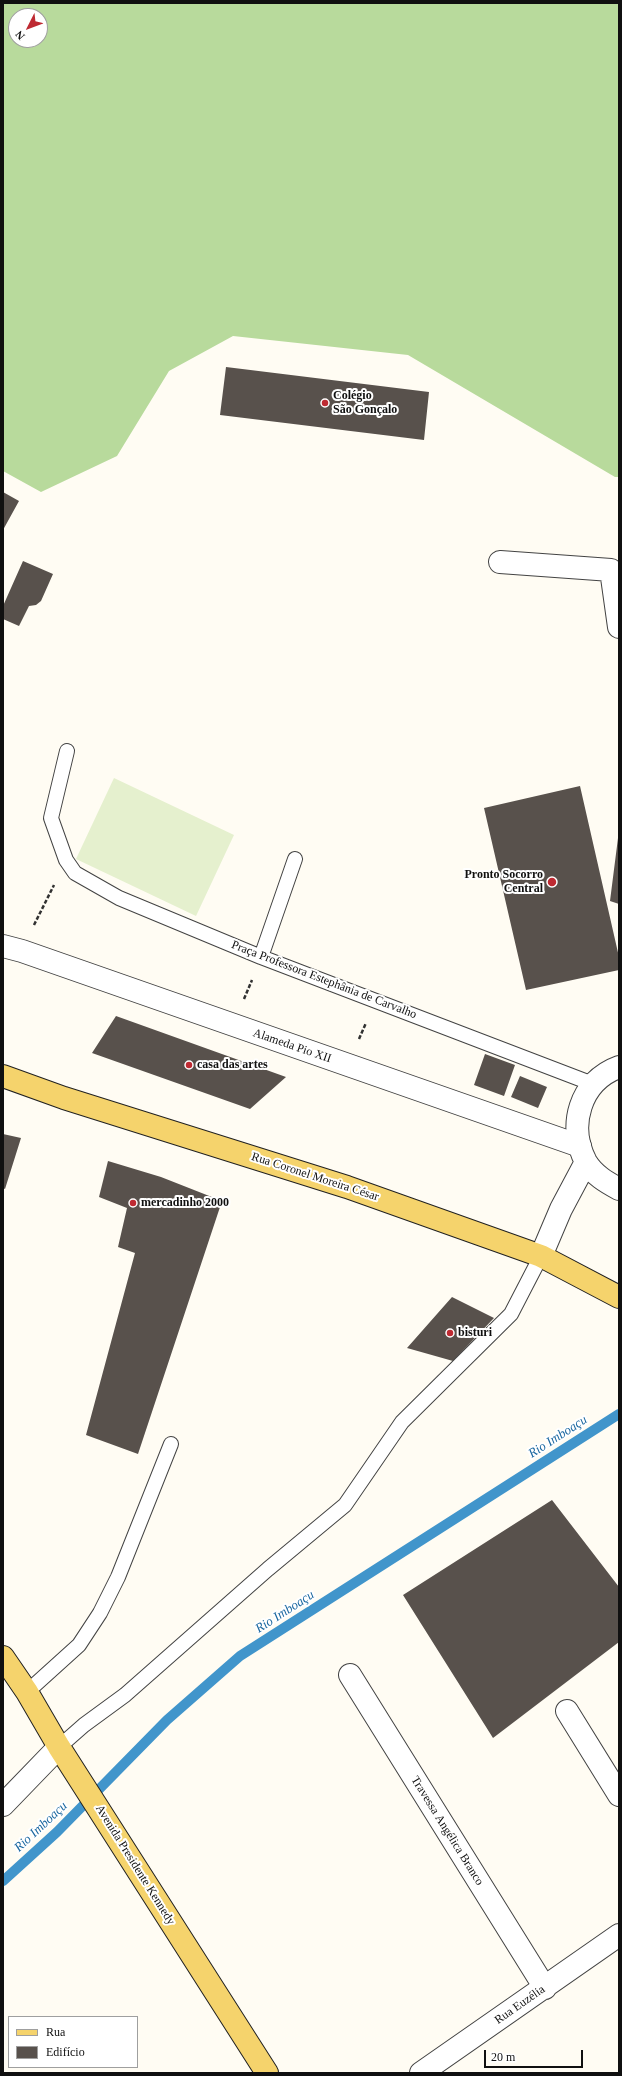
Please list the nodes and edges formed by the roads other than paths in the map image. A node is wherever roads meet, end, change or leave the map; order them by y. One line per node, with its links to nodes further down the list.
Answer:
1 (500, 562): 2 (street)
2 (615, 569): 3 (street)
3 (619, 627)
4 (67, 751): 7 (lane, Praça Professora Estephânia de Carvalho)
5 (295, 859): 7 (lane)
6 (13, 948): 11 (street, Alameda Pio XII)
7 (261, 957): 10 (lane, Praça Professora Estephânia de Carvalho)
8 (619, 1067): 10 (street)
9 (3, 1076): 13 (main road, Rua Coronel Moreira César)
10 (593, 1084): 11 (street)
11 (583, 1154): 12 (street); 13 (street)
12 (619, 1189)
13 (541, 1256): 14 (main road, Rua Coronel Moreira César); 20 (lane)
14 (619, 1297)
15 (171, 1444): 18 (lane)
16 (3, 1657): 18 (main road, Avenida Presidente Kennedy)
17 (350, 1675): 24 (street, Travessa Angélica Branco)
18 (27, 1692): 20 (main road, Avenida Presidente Kennedy)
19 (567, 1711): 21 (street)
20 (65, 1755): 22 (street); 25 (main road, Avenida Presidente Kennedy)
21 (619, 1795)
22 (3, 1805)
23 (619, 1935): 24 (street, Rua Euzélia)
24 (545, 1988): 26 (street, Rua Euzélia)
25 (267, 2073)
26 (421, 2073)

